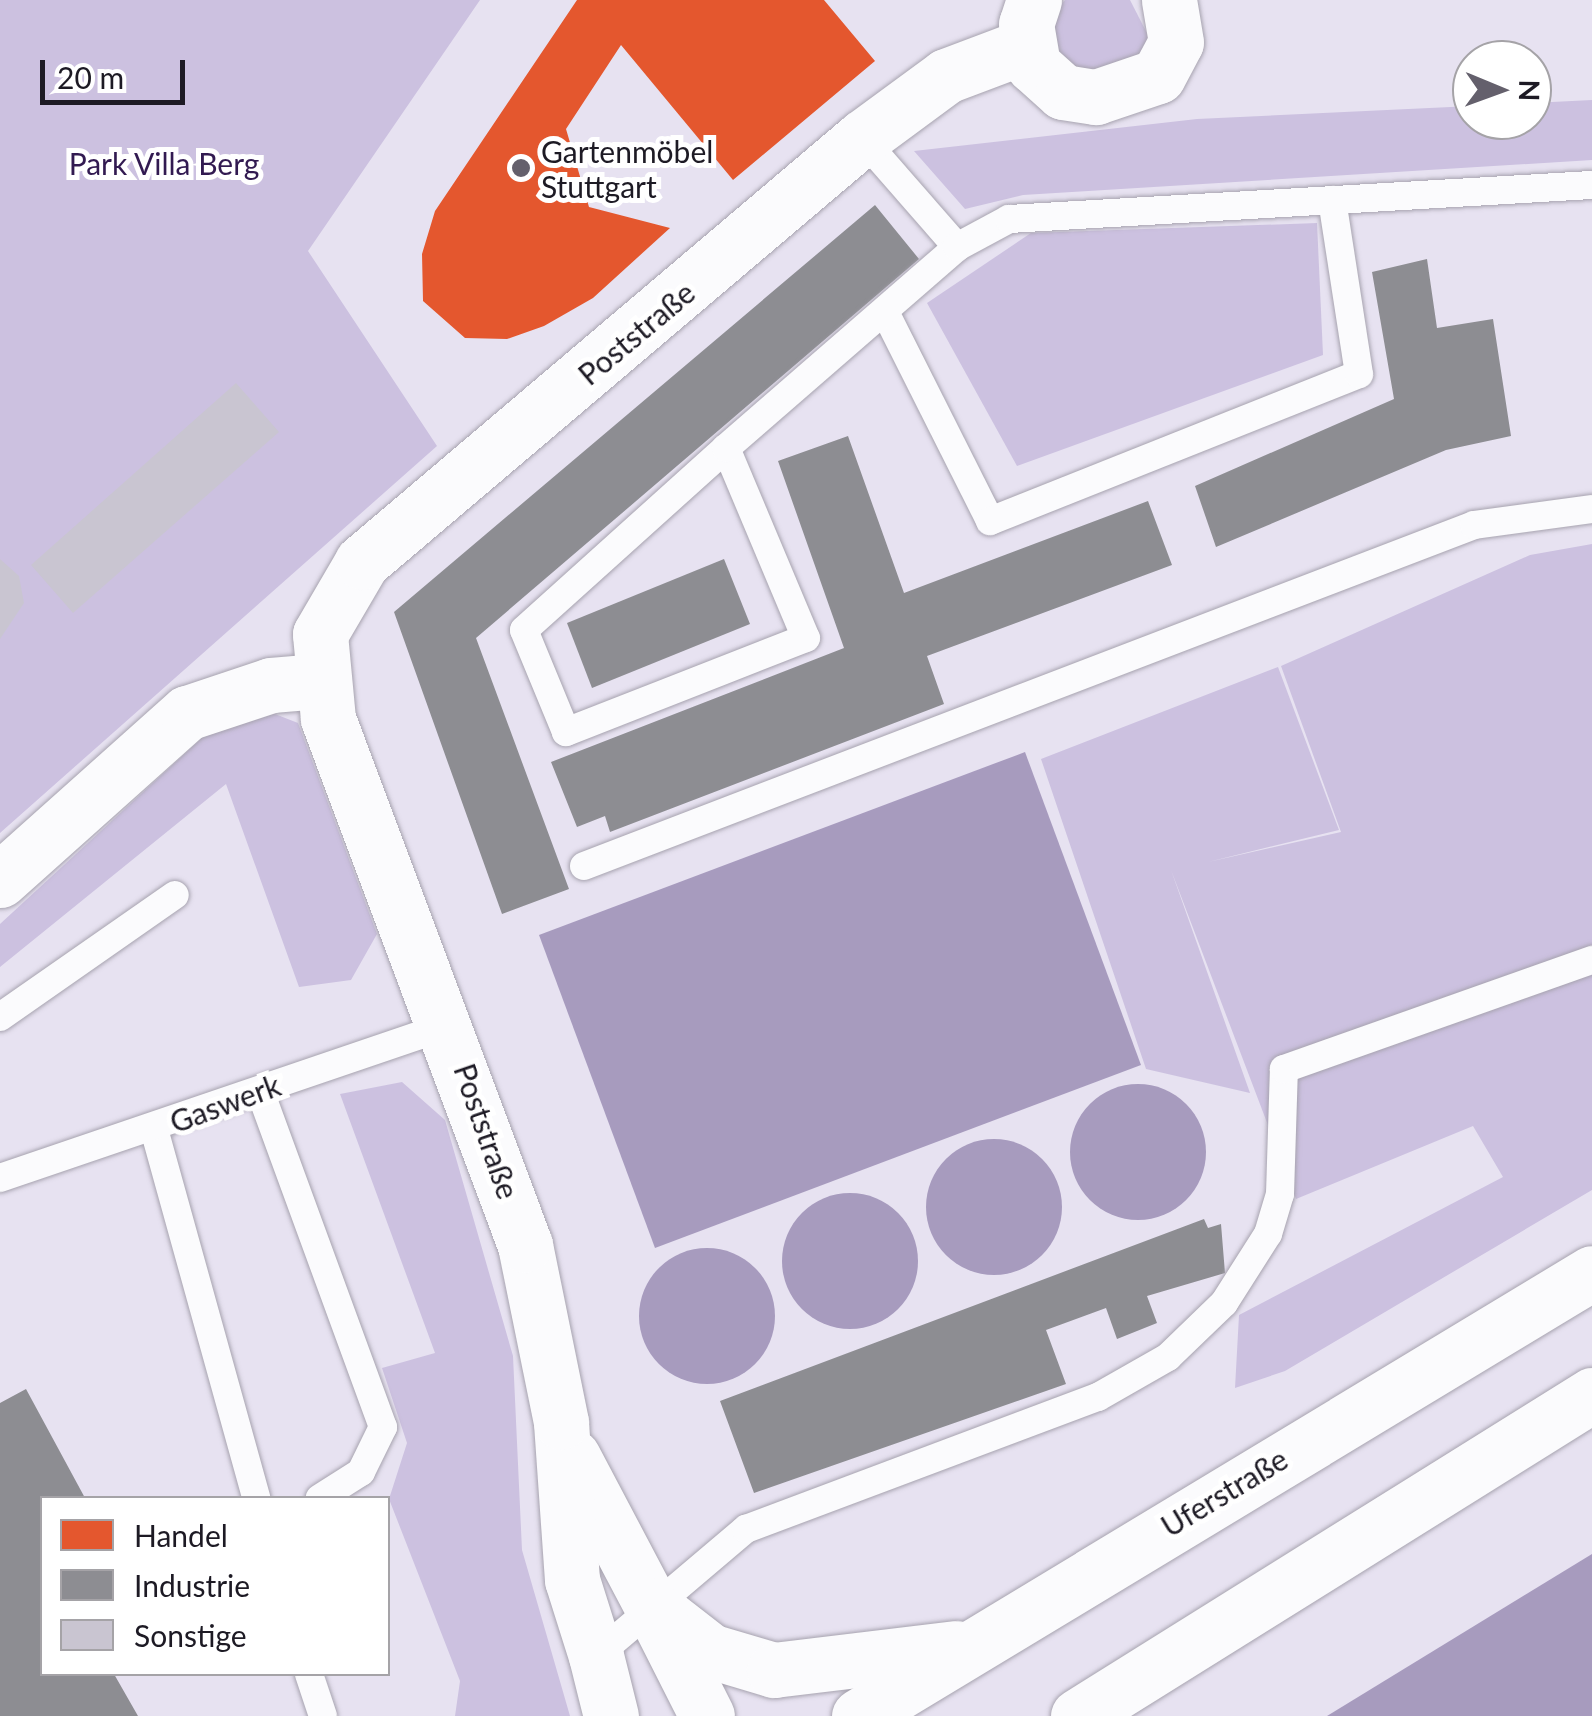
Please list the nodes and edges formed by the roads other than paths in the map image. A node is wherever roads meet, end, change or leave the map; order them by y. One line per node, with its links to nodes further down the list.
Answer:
1 (1170, 0): 2 (main road, Poststraße)
2 (1030, 23): 3 (main road, Poststraße)
3 (862, 138): 6 (lane); 10 (main road, Poststraße)
4 (1592, 185): 5 (lane)
5 (1332, 200): 6 (lane); 7 (lane)
6 (957, 247): 7 (lane)
7 (885, 312): 8 (lane)
8 (726, 448): 8 (lane)
9 (1592, 509): 11 (lane)
10 (320, 682): 12 (main road); 16 (main road, Poststraße)
11 (584, 866)
12 (0, 880)
13 (175, 894): 15 (lane)
14 (1592, 960): 25 (lane)
15 (0, 1017)
16 (450, 1024): 17 (lane, Gaswerk); 22 (main road, Poststraße)
17 (260, 1091): 18 (lane, Gaswerk); 24 (lane)
18 (154, 1129): 19 (lane, Gaswerk); 23 (lane)
19 (0, 1178)
20 (1592, 1273): 26 (main road, Uferstraße)
21 (1592, 1396): 34 (main road)
22 (561, 1422): 25 (main road, Poststraße); 27 (main road, Poststraße)
23 (255, 1496)
24 (323, 1496)
25 (651, 1605): 26 (main road); 27 (lane); 32 (main road, Poststraße)
26 (978, 1642): 33 (main road, Uferstraße)
27 (596, 1656): 30 (main road); 31 (main road)
28 (310, 1676): 29 (lane)
29 (322, 1716)
30 (610, 1716)
31 (633, 1716)
32 (707, 1716)
33 (859, 1716)
34 (1078, 1716)

